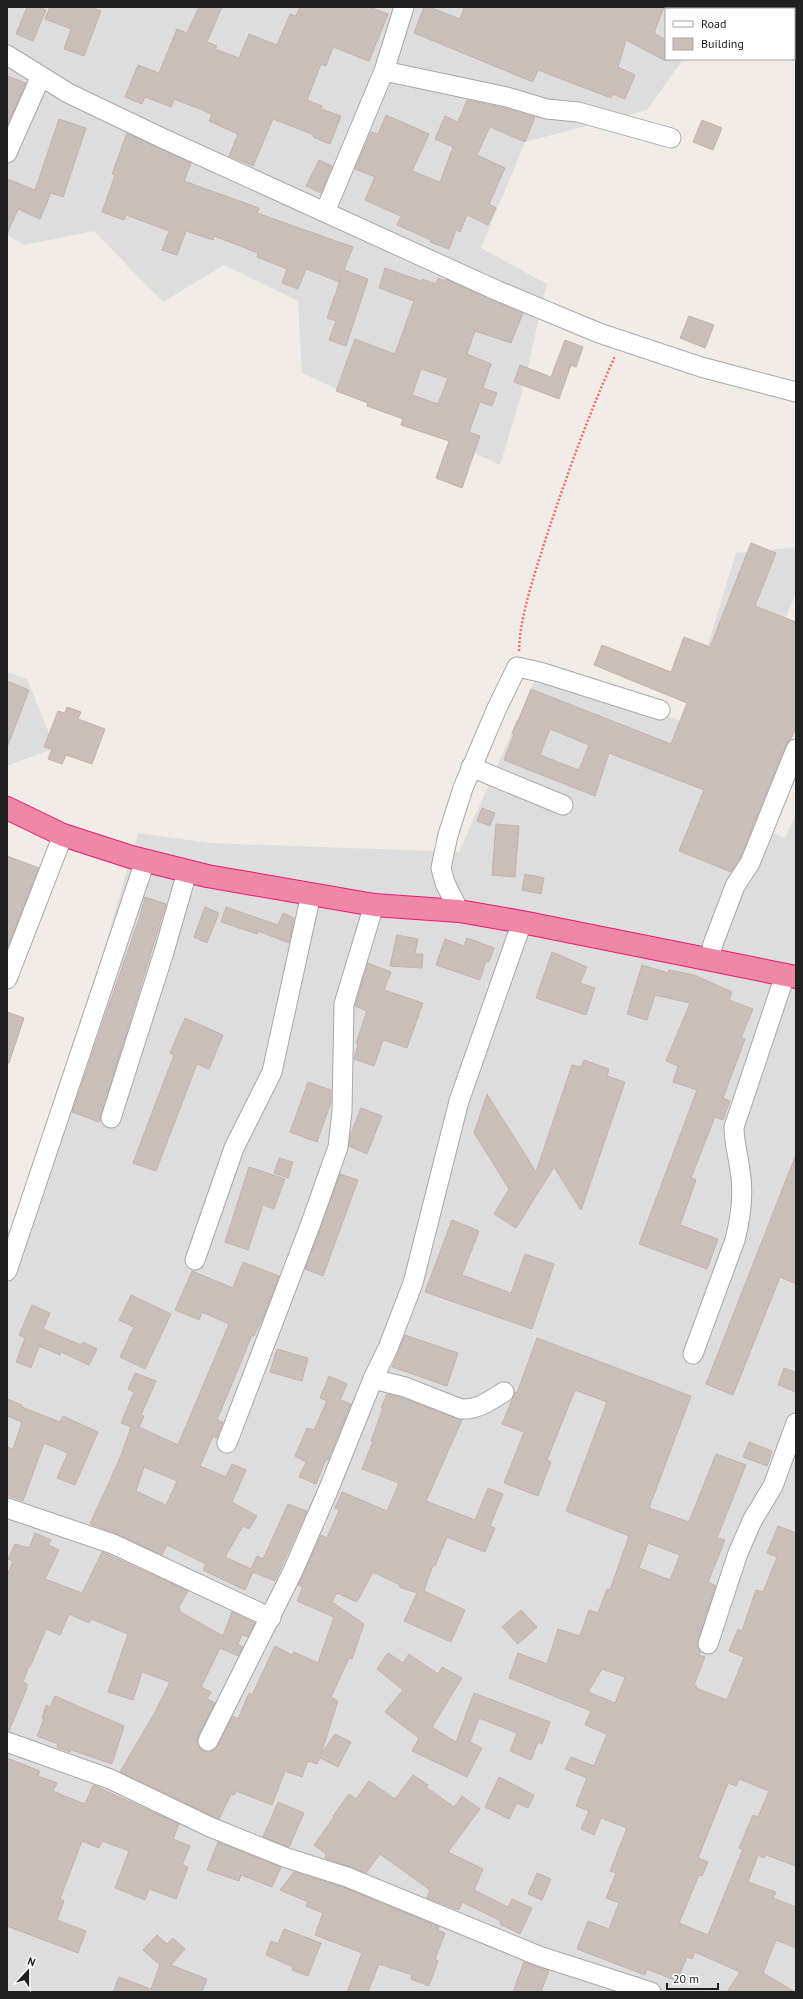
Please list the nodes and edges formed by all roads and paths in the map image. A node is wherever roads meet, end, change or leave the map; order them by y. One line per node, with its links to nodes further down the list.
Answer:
1 (404, 7): 3 (street)
2 (7, 55): 4 (street)
3 (384, 70): 5 (street); 7 (street)
4 (41, 76): 6 (street); 7 (street)
5 (671, 138)
6 (7, 152)
7 (325, 212): 8 (street)
8 (622, 341): 9 (street); 10 (path)
9 (796, 392)
10 (517, 667): 11 (street); 13 (street)
11 (660, 710)
12 (796, 750): 23 (street)
13 (472, 767): 14 (street); 21 (street)
14 (563, 804)
15 (7, 808): 16 (highway)
16 (63, 835): 17 (highway); 25 (street)
17 (145, 861): 18 (highway); 28 (street)
18 (187, 872): 19 (highway); 26 (street)
19 (311, 894): 20 (highway); 27 (street)
20 (374, 905): 21 (highway); 33 (street)
21 (459, 911): 22 (highway)
22 (522, 922): 23 (highway); 30 (street)
23 (709, 959): 24 (highway)
24 (790, 976): 29 (street)
25 (7, 979)
26 (111, 1118)
27 (195, 1260)
28 (7, 1271)
29 (693, 1354)
30 (373, 1379): 31 (street); 35 (street)
31 (504, 1392)
32 (796, 1423): 36 (street)
33 (227, 1443)
34 (7, 1508): 35 (street)
35 (271, 1618): 37 (street)
36 (708, 1644)
37 (208, 1741)
38 (7, 1742): 39 (street)
39 (651, 1992)

